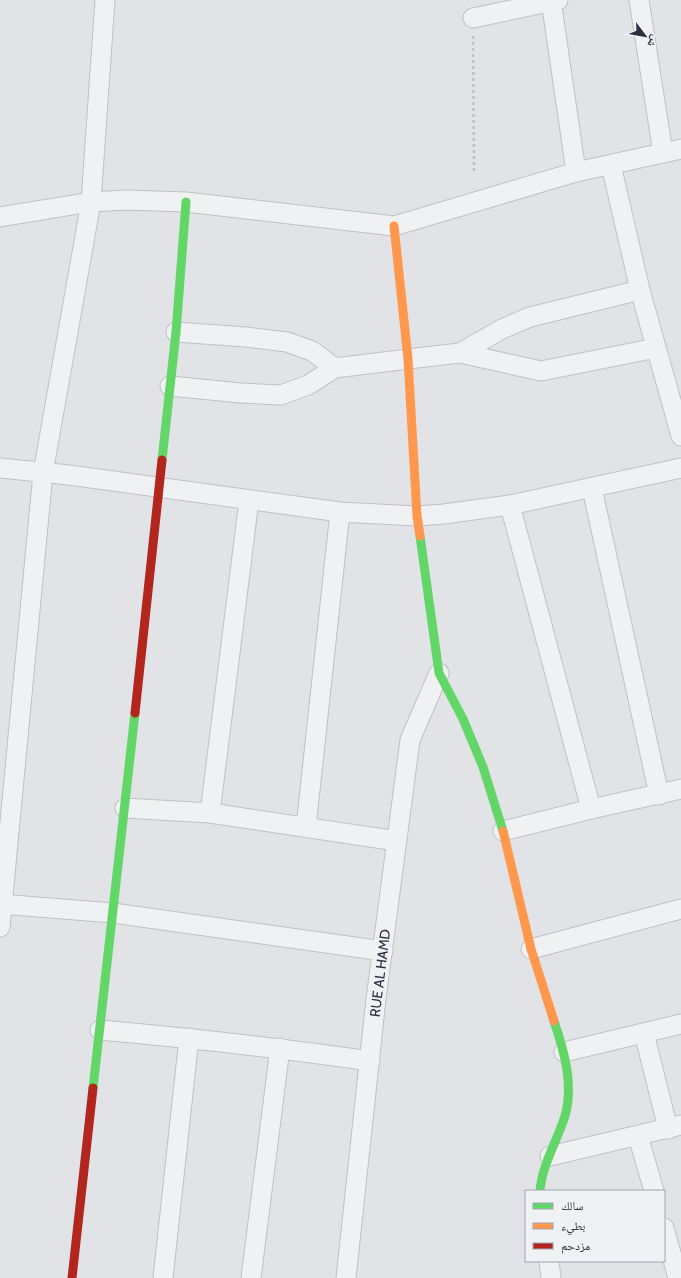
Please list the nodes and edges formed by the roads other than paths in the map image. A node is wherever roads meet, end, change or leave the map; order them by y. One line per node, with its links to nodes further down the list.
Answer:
1 (105, 0): 8 (street)
2 (553, 0): 4 (street); 7 (street)
3 (639, 0): 5 (street)
4 (473, 18)
5 (672, 151): 6 (street)
6 (611, 165): 7 (street); 12 (street)
7 (576, 172): 11 (street)
8 (91, 202): 9 (street); 10 (street); 22 (street)
9 (186, 202): 11 (street); 13 (street)
10 (0, 217)
11 (394, 226): 16 (street)
12 (640, 290): 14 (street); 15 (street)
13 (176, 332): 17 (street); 18 (street)
14 (656, 348): 15 (street); 19 (street)
15 (460, 353): 16 (street)
16 (408, 359): 17 (street); 28 (street)
17 (335, 368): 18 (street)
18 (170, 386): 23 (street)
19 (681, 436)
20 (0, 468): 22 (street)
21 (681, 468): 24 (street)
22 (43, 473): 23 (street); 38 (street)
23 (159, 488): 25 (street); 32 (street)
24 (592, 488): 26 (street); 31 (street)
25 (249, 500): 27 (street); 34 (street)
26 (510, 505): 28 (street); 33 (street)
27 (340, 512): 28 (street); 35 (street)
28 (417, 516): 29 (street)
29 (439, 673): 36 (street); 37 (street, RUE AL HAMD)
30 (681, 789): 31 (street)
31 (659, 794): 33 (street)
32 (125, 808): 34 (street); 40 (street)
33 (591, 809): 36 (street)
34 (210, 813): 35 (street)
35 (306, 827): 37 (street)
36 (503, 831): 42 (street)
37 (396, 841): 43 (street, RUE AL HAMD)
38 (1, 905): 40 (street); 41 (street)
39 (681, 909): 42 (street)
40 (113, 913): 43 (street); 45 (street)
41 (0, 927)
42 (531, 949): 49 (street)
43 (383, 950): 50 (street, RUE AL HAMD)
44 (681, 1024): 46 (street)
45 (100, 1030): 47 (street); 59 (street)
46 (644, 1032): 49 (street); 51 (street)
47 (189, 1038): 48 (street); 60 (street)
48 (280, 1048): 50 (street); 61 (street)
49 (564, 1052): 53 (street)
50 (370, 1061): 62 (street, RUE AL HAMD)
51 (674, 1127): 52 (street)
52 (638, 1136): 53 (street); 55 (street)
53 (550, 1156): 54 (street)
54 (540, 1190)
55 (654, 1190)
56 (665, 1230): 57 (street)
57 (676, 1250): 64 (street)
58 (549, 1262): 63 (street)
59 (72, 1278)
60 (163, 1278)
61 (251, 1278)
62 (346, 1278)
63 (551, 1278)
64 (678, 1278)

